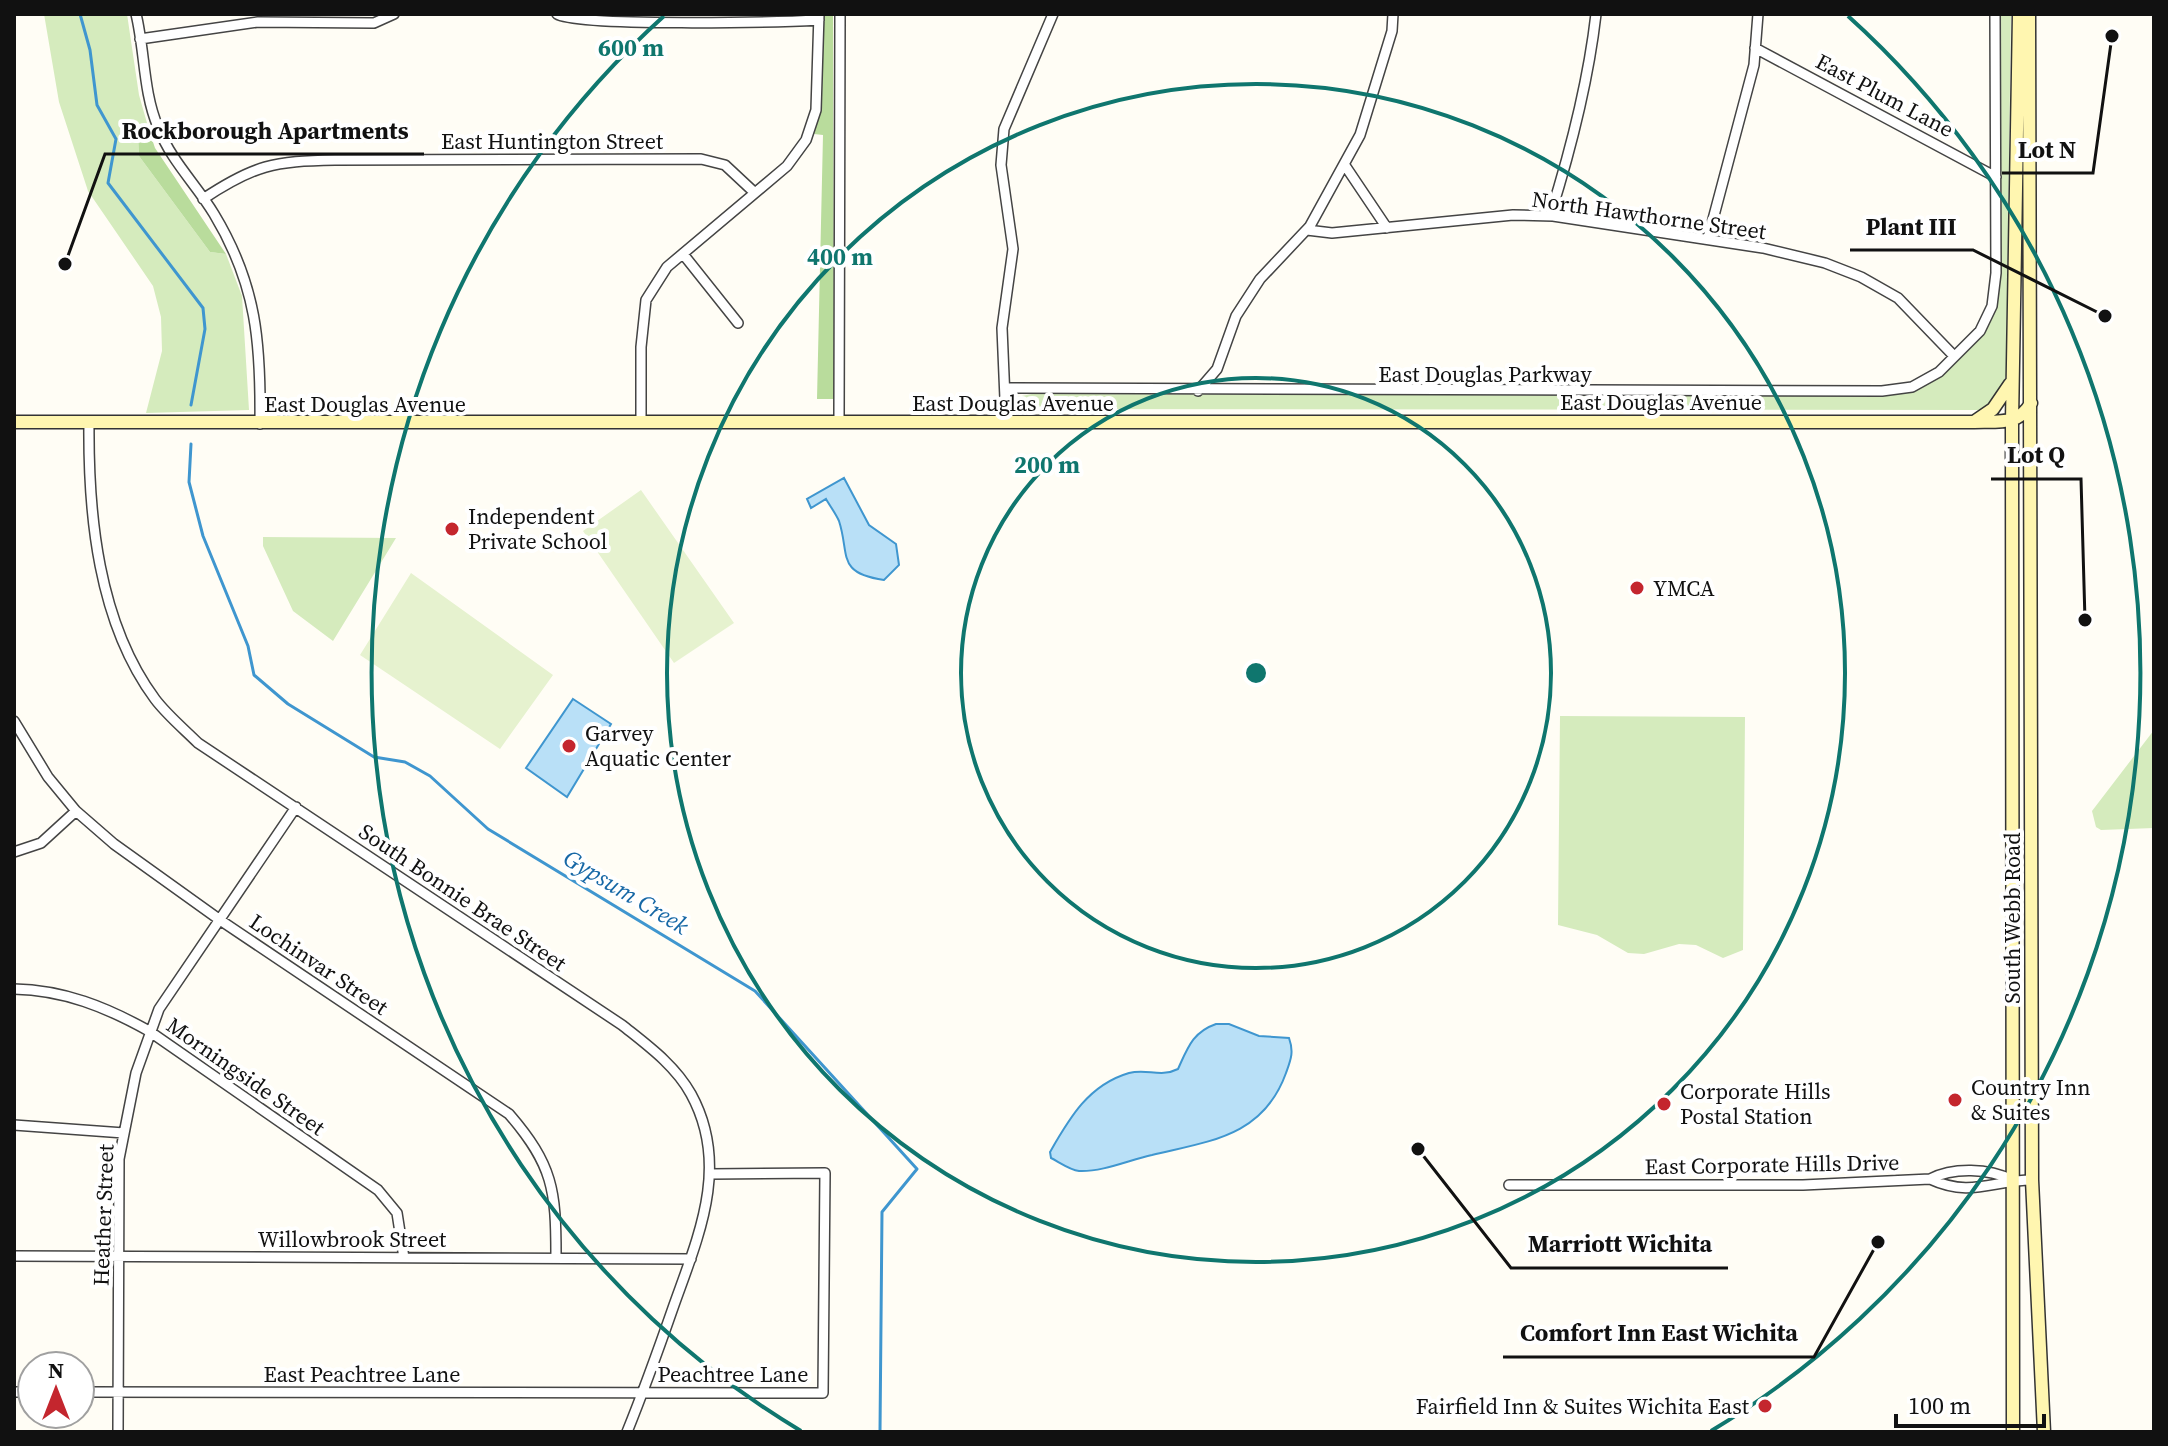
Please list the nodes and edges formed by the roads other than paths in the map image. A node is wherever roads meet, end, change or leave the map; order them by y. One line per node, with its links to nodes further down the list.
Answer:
1 (136, 14): 13 (street)
2 (394, 14): 13 (street)
3 (557, 14): 12 (street)
4 (840, 14): 35 (street)
5 (1053, 14): 27 (street)
6 (1393, 14): 15 (street)
7 (1596, 14): 19 (street)
8 (1758, 14): 14 (street)
9 (1995, 14): 16 (street, East Douglas Parkway)
10 (2019, 14): 26 (main road, South Webb Road)
11 (2029, 14): 29 (main road, South Webb Road)
12 (819, 17): 17 (street)
13 (140, 39): 18 (street)
14 (1755, 48): 16 (street, East Plum Lane); 22 (street)
15 (1344, 164): 20 (street); 21 (street)
16 (1996, 177): 25 (street, East Douglas Parkway)
17 (755, 193): 18 (street, East Huntington Street); 23 (street)
18 (203, 199): 37 (street)
19 (1550, 216): 20 (street, North Hawthorne Street); 22 (street, North Hawthorne Street)
20 (1387, 228): 21 (street, North Hawthorne Street)
21 (1307, 230): 28 (street)
22 (1708, 238): 25 (street, North Hawthorne Street)
23 (683, 254): 24 (street); 34 (street)
24 (738, 323)
25 (1954, 356): 28 (street, East Douglas Parkway)
26 (2013, 377): 30 (main road, South Webb Road); 33 (main road)
27 (1005, 388): 28 (street, East Douglas Parkway); 36 (street)
28 (1198, 391)
29 (2031, 403): 30 (main road); 38 (main road, South Webb Road)
30 (2012, 421): 33 (main road, East Douglas Avenue); 38 (main road); 40 (main road, South Webb Road)
31 (14, 422): 32 (main road, East Douglas Avenue)
32 (89, 422): 37 (main road, East Douglas Avenue); 42 (street, South Bonnie Brae Street)
33 (1974, 422): 36 (main road, East Douglas Avenue)
34 (641, 423): 35 (main road, East Douglas Avenue); 37 (main road, East Douglas Avenue)
35 (839, 423): 36 (main road, East Douglas Avenue)
36 (1006, 423)
37 (260, 424)
38 (2031, 450): 41 (main road, South Webb Road)
39 (14, 721): 43 (street, Lochinvar Street)
40 (2012, 776): 41 (main road); 52 (main road, South Webb Road)
41 (2032, 777): 53 (main road, South Webb Road)
42 (296, 807): 45 (street, Heather Street); 50 (street, South Bonnie Brae Street)
43 (76, 811): 44 (street); 45 (street, Lochinvar Street)
44 (14, 852)
45 (220, 920): 47 (street, Heather Street); 56 (street, Lochinvar Street)
46 (14, 989): 47 (street, Morningside Street)
47 (149, 1031): 49 (street, Heather Street); 58 (street, Morningside Street)
48 (14, 1125): 49 (street)
49 (124, 1133): 57 (street, Heather Street)
50 (711, 1174): 59 (street, South Bonnie Brae Street); 62 (street, Peachtree Lane)
51 (1930, 1179): 52 (street, East Corporate Hills Drive); 52 (street); 54 (street, East Corporate Hills Drive)
52 (2012, 1180): 53 (street, East Corporate Hills Drive); 65 (main road, South Webb Road)
53 (2032, 1180): 66 (main road, South Webb Road)
54 (1509, 1185)
55 (14, 1256): 57 (street, Willowbrook Street)
56 (556, 1256): 58 (street, Willowbrook Street); 59 (street, Willowbrook Street)
57 (119, 1257): 58 (street, Willowbrook Street); 61 (street, Heather Street)
58 (404, 1258)
59 (691, 1259): 62 (street, South Bonnie Brae Street)
60 (96, 1392): 61 (street, East Peachtree Lane)
61 (118, 1392): 62 (street, East Peachtree Lane); 63 (street, Heather Street)
62 (643, 1392): 64 (street, South Bonnie Brae Street)
63 (118, 1432)
64 (627, 1432)
65 (2013, 1432)
66 (2044, 1432)

